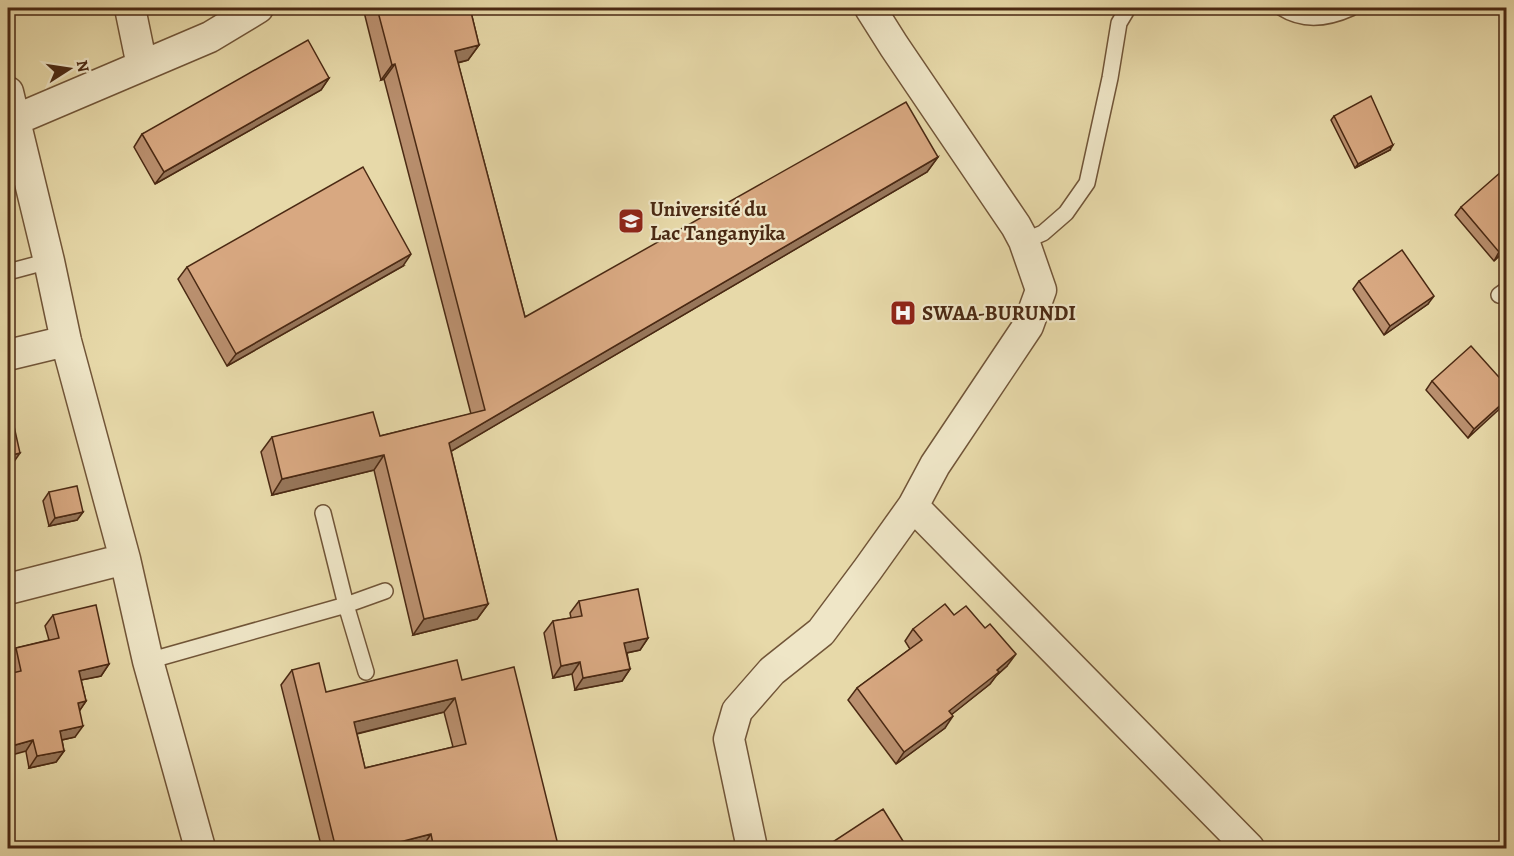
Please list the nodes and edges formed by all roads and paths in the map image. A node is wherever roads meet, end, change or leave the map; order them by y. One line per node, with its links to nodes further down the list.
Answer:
1 (130, 8): 7 (street)
2 (258, 8): 7 (street)
3 (870, 8): 9 (street)
4 (1128, 8): 9 (lane)
5 (1282, 8): 6 (lane)
6 (1352, 8)
7 (142, 66): 8 (street)
8 (11, 106): 10 (street)
9 (1024, 241): 14 (street)
10 (49, 261): 11 (lane); 12 (street)
11 (8, 272)
12 (66, 341): 13 (street); 16 (street)
13 (8, 355)
14 (913, 506): 23 (street); 24 (street)
15 (323, 513): 19 (lane)
16 (125, 559): 17 (street); 20 (street)
17 (8, 589)
18 (385, 591): 19 (lane)
19 (346, 605): 20 (lane); 21 (lane)
20 (148, 662): 22 (street)
21 (366, 672)
22 (201, 849)
23 (752, 849)
24 (1249, 849)

